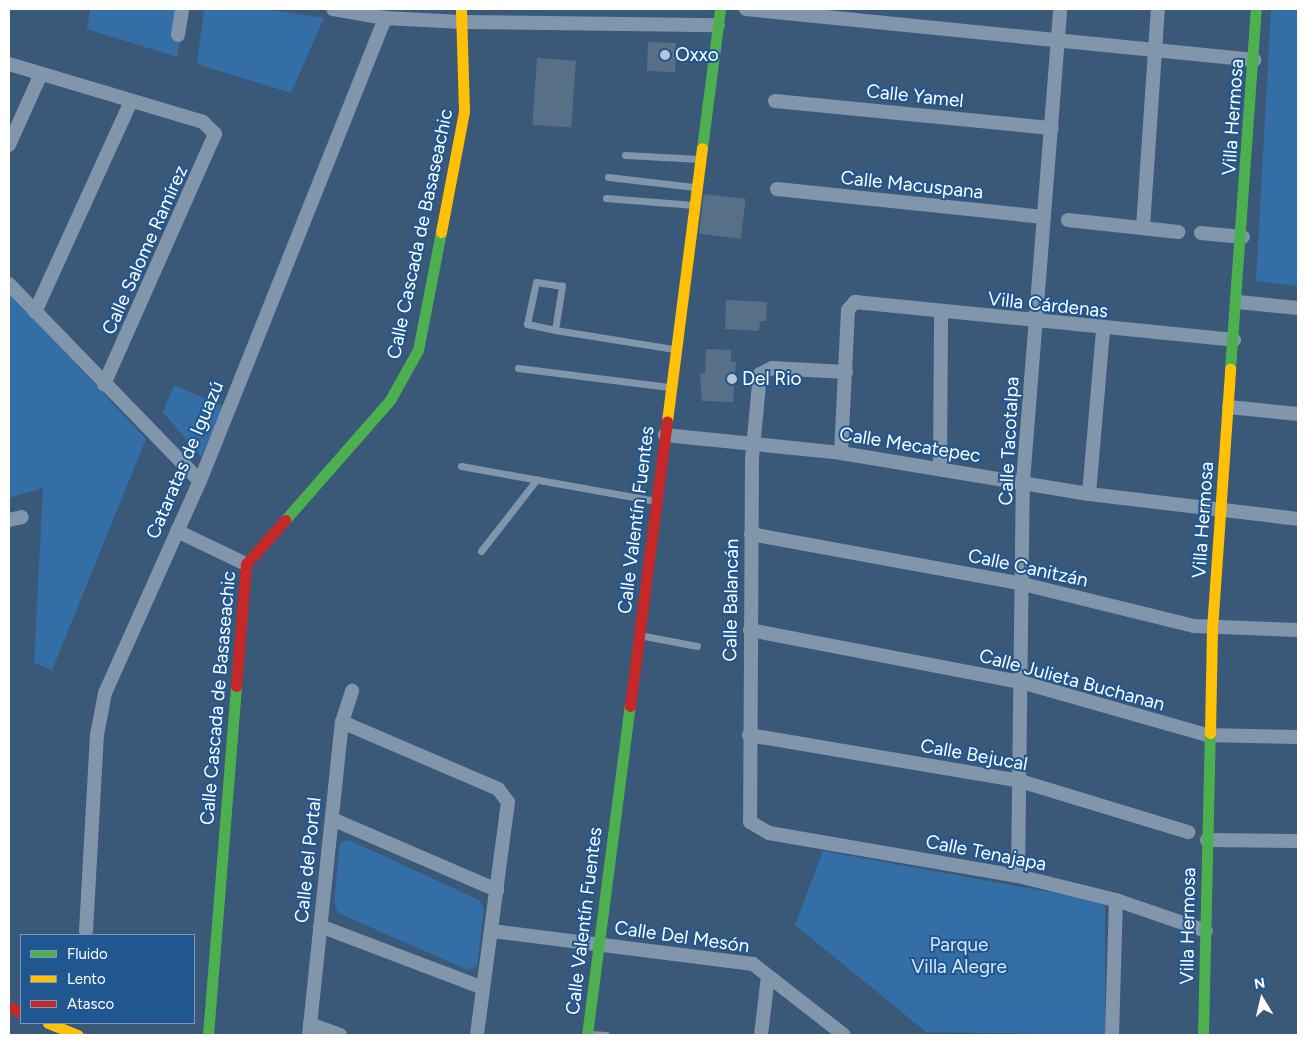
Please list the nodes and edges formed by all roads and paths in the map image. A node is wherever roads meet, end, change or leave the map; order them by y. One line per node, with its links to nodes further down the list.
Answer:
1 (182, 9): 11 (street)
2 (334, 9): 9 (street)
3 (720, 9): 10 (street, Calle Valentín Fuentes)
4 (746, 9): 12 (street)
5 (1060, 9): 12 (street, Calle Tacotalpa)
6 (1158, 9): 13 (street)
7 (1256, 9): 14 (street, Villa Hermosa)
8 (461, 15): 9 (street); 10 (street); 65 (street, Calle Cascada de Basaseachic)
9 (385, 18): 56 (street, Cataratas de Iguazú)
10 (718, 25): 22 (street, Calle Valentín Fuentes)
11 (178, 35)
12 (1058, 42): 13 (street); 19 (street, Calle Tacotalpa)
13 (1156, 52): 14 (street); 30 (street)
14 (1254, 60): 33 (street, Villa Hermosa)
15 (9, 64): 16 (street)
16 (40, 76): 17 (street); 20 (street)
17 (131, 101): 37 (street); 46 (street, Calle Salome Ramírez)
18 (775, 101): 19 (street, Calle Yamel)
19 (1052, 128): 28 (street, Calle Tacotalpa)
20 (9, 145)
21 (624, 155): 22 (lane)
22 (700, 159): 24 (street, Calle Valentín Fuentes)
23 (608, 177): 24 (lane)
24 (697, 187): 27 (street, Calle Valentín Fuentes)
25 (777, 189): 28 (street, Calle Macuspana)
26 (606, 198): 27 (lane)
27 (694, 205): 43 (street, Calle Valentín Fuentes)
28 (1044, 217): 39 (street, Calle Tacotalpa)
29 (1068, 220): 30 (street)
30 (1143, 227): 31 (street)
31 (1178, 232)
32 (1201, 233): 33 (street)
33 (1243, 237): 35 (street, Villa Hermosa)
34 (9, 284): 37 (street)
35 (1238, 302): 36 (street); 42 (street, Villa Hermosa)
36 (1298, 308)
37 (35, 312): 46 (street)
38 (941, 313): 39 (street, Villa Cárdenas); 45 (street, Villa Cárdenas); 54 (street)
39 (1036, 323): 41 (street, Villa Cárdenas); 57 (street, Calle Tacotalpa)
40 (555, 330): 40 (lane); 43 (lane)
41 (1103, 330): 42 (street, Villa Cárdenas); 58 (street)
42 (1234, 340): 48 (street, Villa Hermosa)
43 (676, 349): 47 (street, Calle Valentín Fuentes)
44 (518, 368): 47 (lane)
45 (846, 372): 51 (street, Calle Balancán); 52 (street)
46 (104, 385): 56 (street)
47 (671, 388): 50 (street, Calle Valentín Fuentes)
48 (1229, 407): 49 (street); 60 (street, Villa Hermosa)
49 (1298, 414)
50 (665, 434): 51 (street, Calle Mecatepec); 59 (street, Calle Valentín Fuentes)
51 (756, 444): 52 (street, Calle Mecatepec); 63 (street, Calle Balancán)
52 (841, 453): 54 (street, Calle Mecatepec)
53 (462, 466): 55 (lane)
54 (940, 468): 57 (street, Calle Mecatepec)
55 (537, 480): 59 (lane); 64 (lane)
56 (200, 481): 62 (street, Cataratas de Iguazú)
57 (1023, 482): 58 (street, Calle Mecatepec); 66 (street, Calle Tacotalpa)
58 (1089, 494): 60 (street, Calle Mecatepec)
59 (656, 501): 70 (street, Calle Valentín Fuentes)
60 (1222, 512): 61 (street, Calle Mecatepec); 67 (street, Villa Hermosa)
61 (1298, 519)
62 (176, 531): 65 (street); 88 (street, Cataratas de Iguazú)
63 (751, 534): 66 (street, Calle Canitzán); 68 (street, Calle Balancán)
64 (481, 551)
65 (246, 564): 97 (street, Calle Cascada de Basaseachic)
66 (1023, 584): 67 (street, Calle Canitzán); 72 (street, Calle Tacotalpa)
67 (1212, 629): 69 (street, Calle Canitzán); 76 (street, Villa Hermosa)
68 (750, 630): 72 (street, Calle Julieta Buchanan); 75 (street, Calle Balancán)
69 (1298, 630)
70 (639, 635): 71 (lane); 91 (street, Calle Valentín Fuentes)
71 (697, 646)
72 (1021, 682): 76 (street, Calle Julieta Buchanan); 78 (street, Calle Tacotalpa)
73 (352, 691): 74 (street, Calle del Portal)
74 (342, 722): 79 (street, Calle del Portal); 85 (street)
75 (749, 735): 78 (street, Calle Bejucal); 80 (street, Calle Balancán)
76 (1207, 736): 77 (street, Calle Julieta Buchanan); 82 (street, Villa Hermosa)
77 (1298, 737)
78 (1020, 780): 81 (street, Calle Bejucal); 84 (street, Calle Tacotalpa)
79 (332, 819): 85 (street); 87 (street, Calle del Portal)
80 (755, 828): 84 (street, Calle Tenajapa)
81 (1188, 832)
82 (1206, 840): 83 (street); 90 (street, Villa Hermosa)
83 (1298, 841)
84 (1018, 876): 86 (street, Calle Tenajapa)
85 (496, 890): 89 (street)
86 (1116, 900): 90 (street, Calle Tenajapa); 104 (street)
87 (320, 926): 93 (street); 95 (street, Calle del Portal)
88 (86, 931)
89 (492, 931): 91 (street, Calle Del Mesón); 93 (street)
90 (1206, 931): 105 (street, Villa Hermosa)
91 (599, 944): 92 (street, Calle Del Mesón); 100 (street, Calle Valentín Fuentes)
92 (768, 976): 102 (street); 103 (street, Calle Del Mesón)
93 (483, 988): 99 (street)
94 (51, 1024): 96 (street)
95 (310, 1030): 98 (street)
96 (71, 1031)
97 (208, 1035)
98 (340, 1035)
99 (477, 1035)
100 (587, 1035): 101 (lane)
101 (606, 1035)
102 (761, 1035)
103 (843, 1035)
104 (1112, 1035)
105 (1203, 1035)

